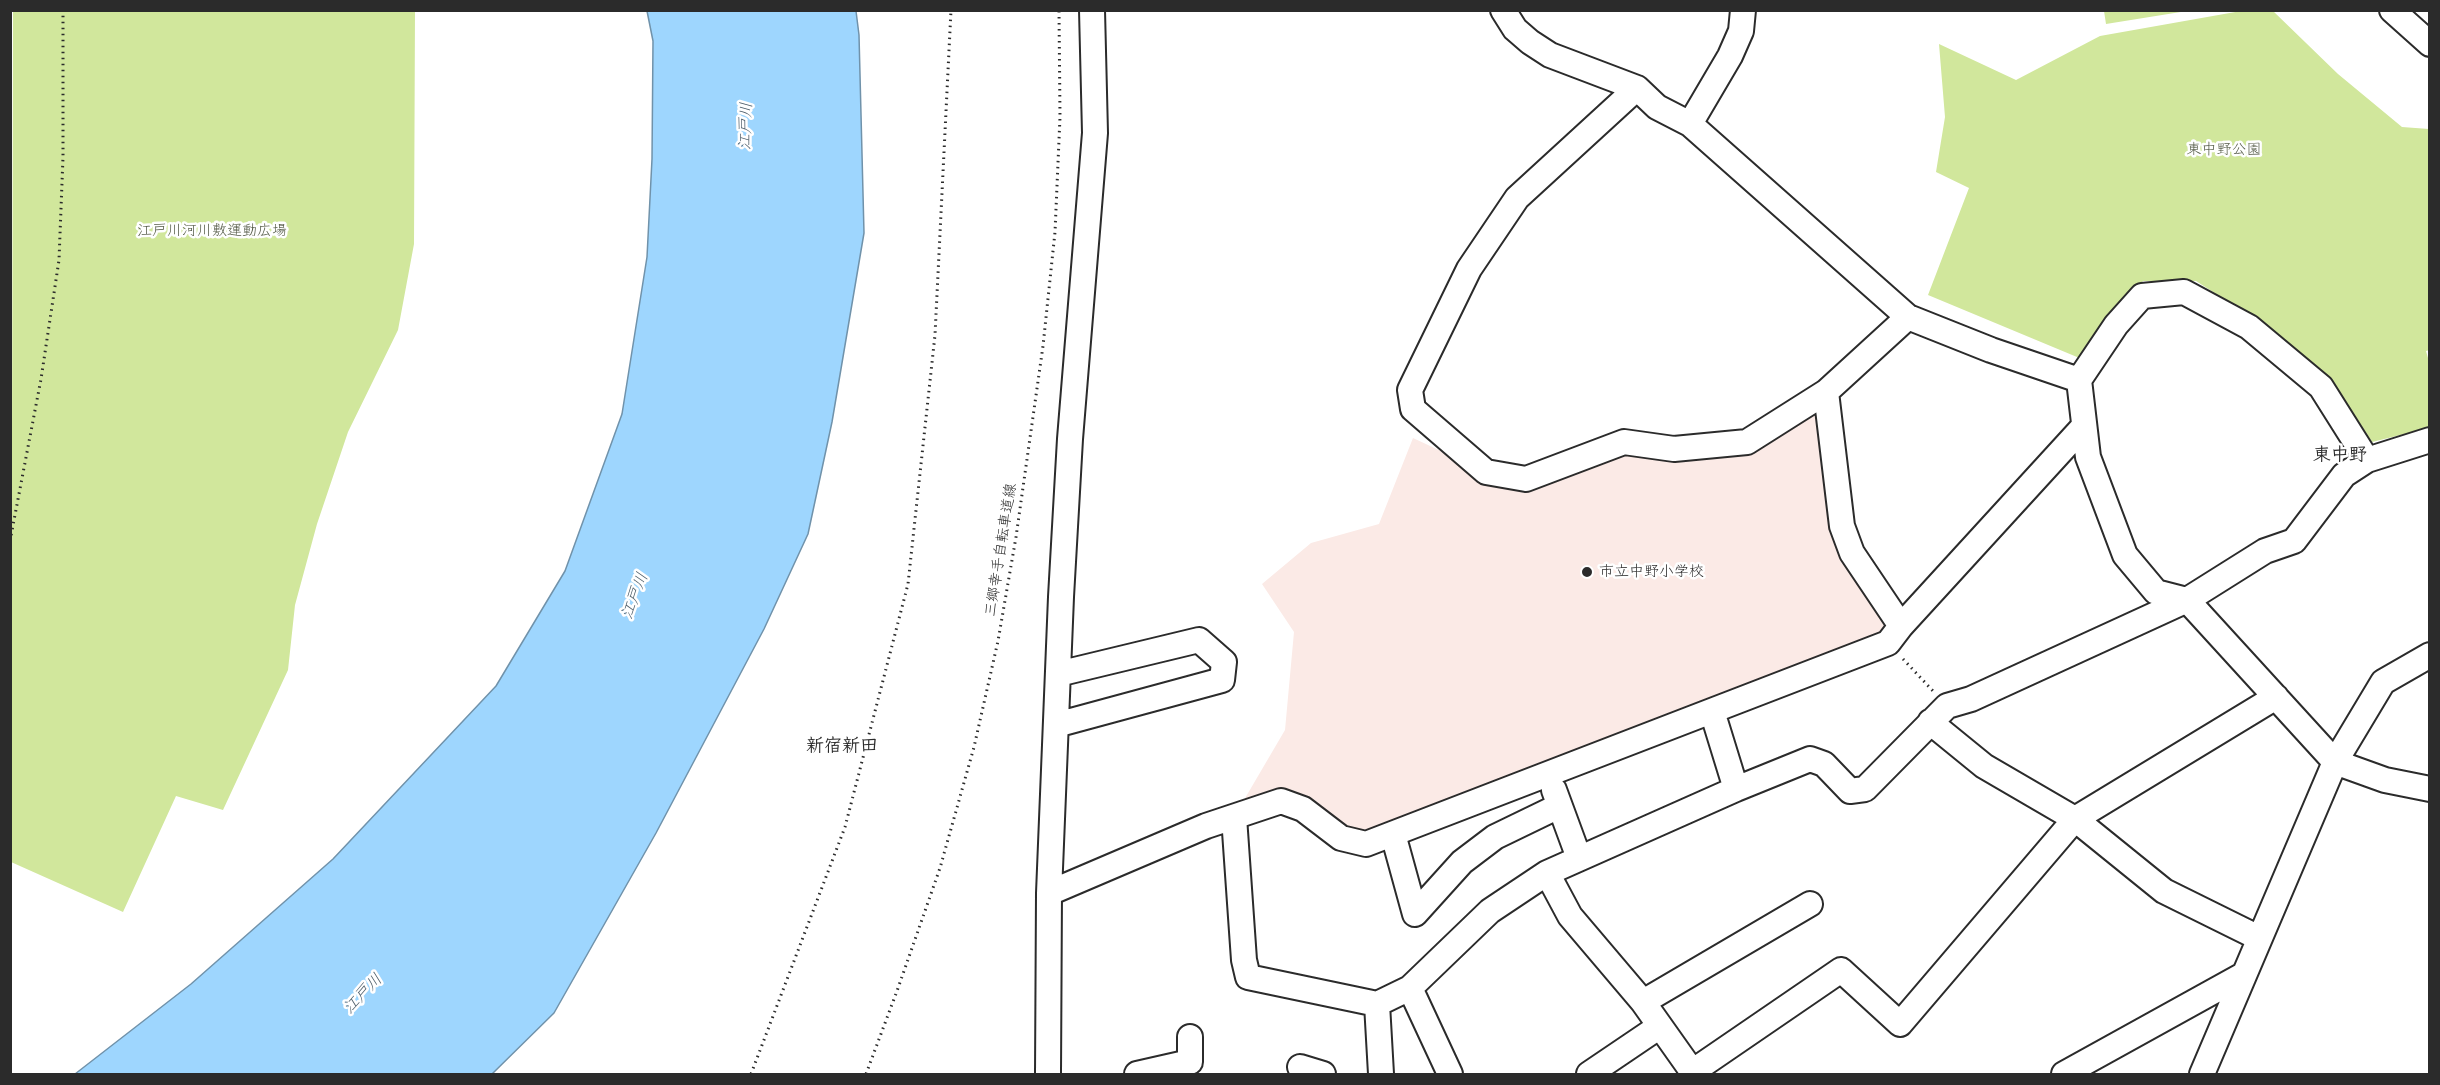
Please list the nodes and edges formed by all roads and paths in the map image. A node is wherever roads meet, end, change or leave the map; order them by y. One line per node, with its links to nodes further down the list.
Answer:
1 (63, 10): 17 (path)
2 (951, 10): 47 (path)
3 (1059, 10): 48 (path, 三郷幸手自転車道線)
4 (1092, 10): 21 (street)
5 (1503, 10): 9 (street)
6 (1743, 10): 10 (street)
7 (2392, 10): 8 (street)
8 (2430, 44)
9 (1637, 88): 10 (street); 13 (street)
10 (1690, 124): 11 (street)
11 (1908, 316): 12 (street); 13 (street)
12 (2079, 380): 14 (street); 16 (street)
13 (1826, 392): 19 (street)
14 (2084, 426): 18 (street); 19 (street)
15 (2430, 440): 16 (street)
16 (2367, 460): 18 (street)
17 (10, 541)
18 (2187, 600): 22 (street); 24 (street)
19 (1895, 635): 23 (street); 24 (path)
20 (2430, 656): 26 (street)
21 (1058, 674): 25 (street); 25 (street)
22 (2276, 697): 26 (street); 32 (street)
23 (1712, 711): 27 (street); 28 (street)
24 (1938, 714): 28 (street); 32 (street)
25 (1056, 725): 36 (street)
26 (2335, 762): 29 (street); 38 (street)
27 (1547, 774): 30 (street); 33 (street)
28 (1736, 789): 34 (street)
29 (2430, 789)
30 (1559, 806): 33 (street); 34 (street)
31 (1234, 817): 33 (street); 36 (street); 42 (street)
32 (2075, 819): 38 (street); 46 (street)
33 (1393, 834)
34 (1579, 858): 35 (street)
35 (1547, 873): 40 (street); 41 (street)
36 (1049, 893): 49 (street)
37 (1810, 904): 41 (street)
38 (2259, 938): 39 (street)
39 (2243, 975): 55 (street); 56 (street)
40 (1410, 988): 42 (street); 53 (street)
41 (1643, 1002): 43 (street)
42 (1377, 1004): 52 (street)
43 (1660, 1026): 46 (street); 54 (street)
44 (1190, 1037): 50 (street)
45 (1300, 1067): 51 (street)
46 (1693, 1073)
47 (751, 1074)
48 (866, 1074)
49 (1048, 1074)
50 (1137, 1074)
51 (1323, 1074)
52 (1381, 1074)
53 (1450, 1074)
54 (1589, 1074)
55 (2064, 1074)
56 (2202, 1074)

